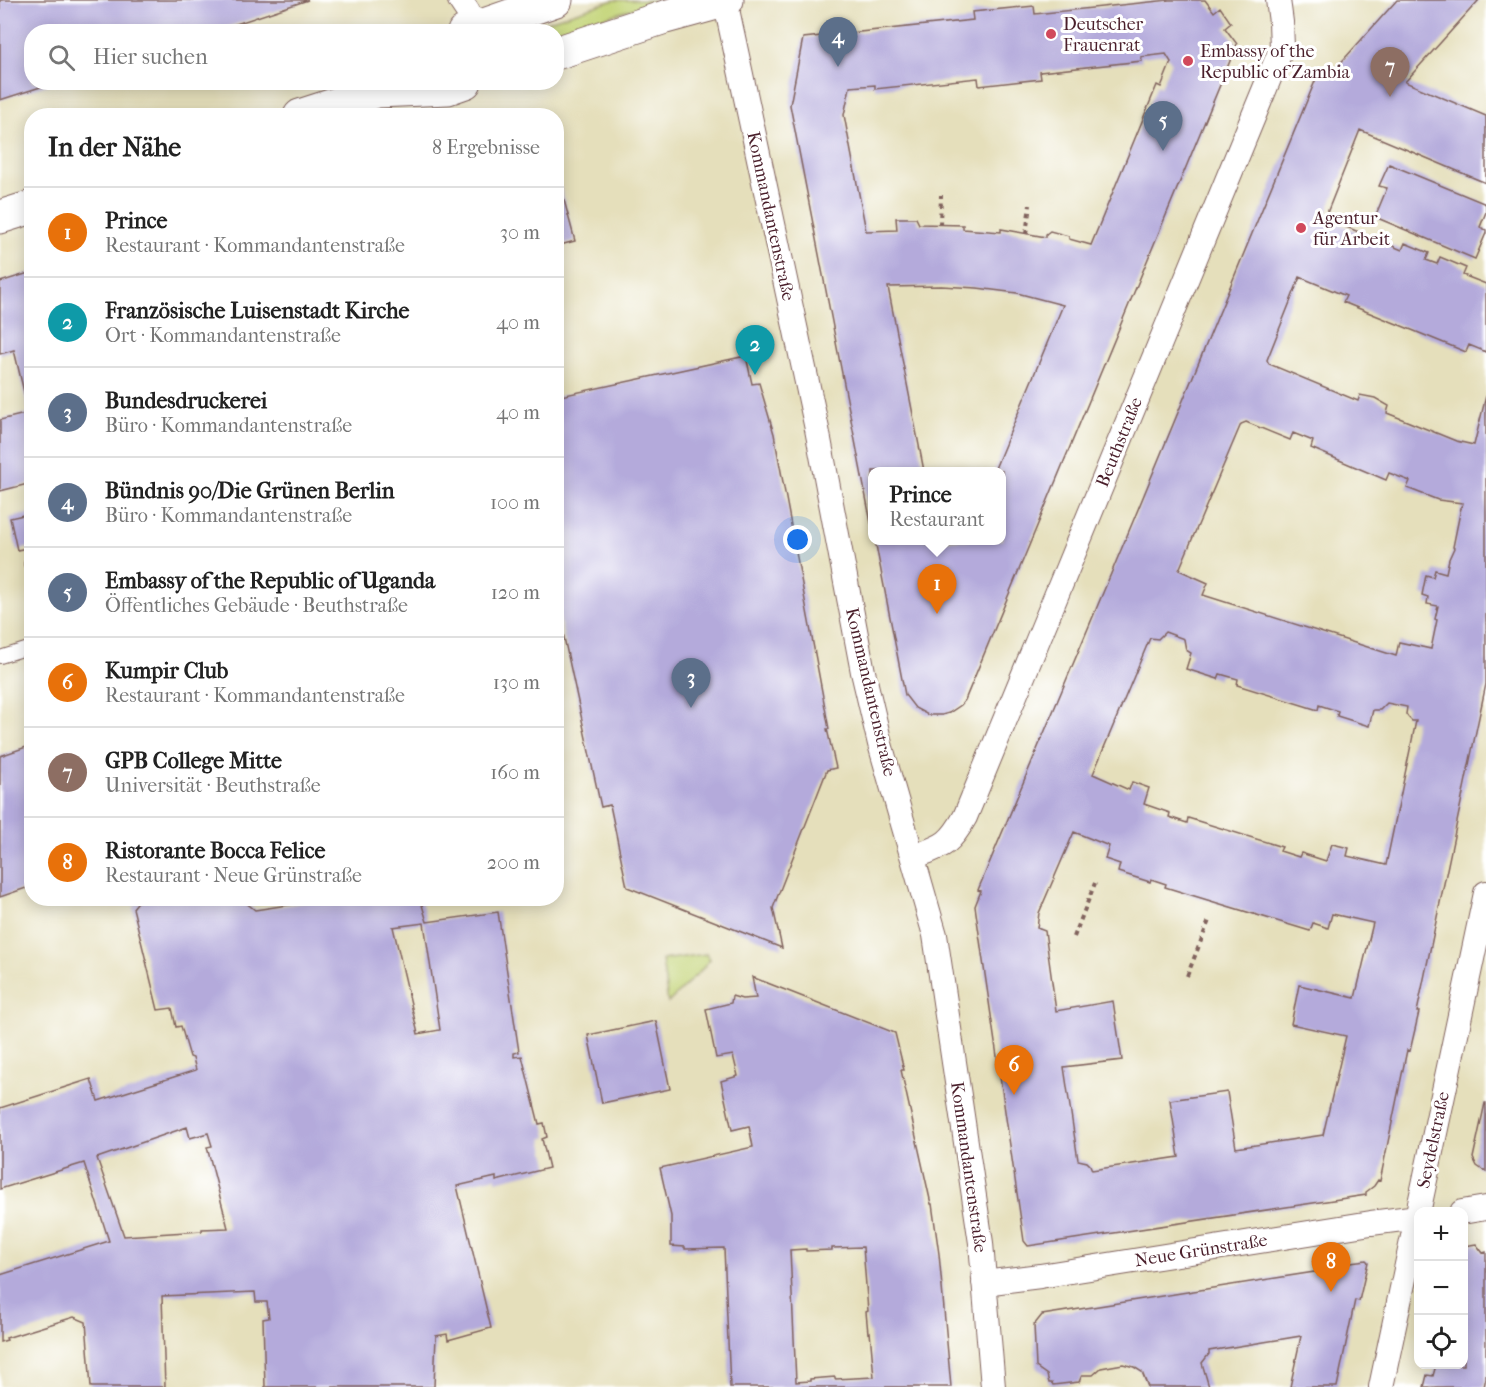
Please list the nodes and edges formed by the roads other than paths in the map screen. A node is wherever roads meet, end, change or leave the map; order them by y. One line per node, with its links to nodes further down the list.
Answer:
1 (556, 0): 4 (main road)
2 (726, 0): 5 (main road); 10 (street, Kommandantenstraße)
3 (1278, 0): 10 (street, Beuthstraße)
4 (469, 23)
5 (564, 50)
6 (374, 90): 7 (main road)
7 (323, 108)
8 (24, 650): 9 (lane)
9 (0, 657)
10 (913, 857): 17 (street, Kommandantenstraße)
11 (1486, 892): 12 (street, Seydelstraße)
12 (1420, 1207)
13 (1486, 1208): 14 (street)
14 (1468, 1211)
15 (1414, 1218): 17 (street, Neue Grünstraße)
16 (1414, 1235): 19 (street, Seydelstraße)
17 (984, 1283): 18 (street, Kommandantenstraße)
18 (993, 1387)
19 (1381, 1387)

